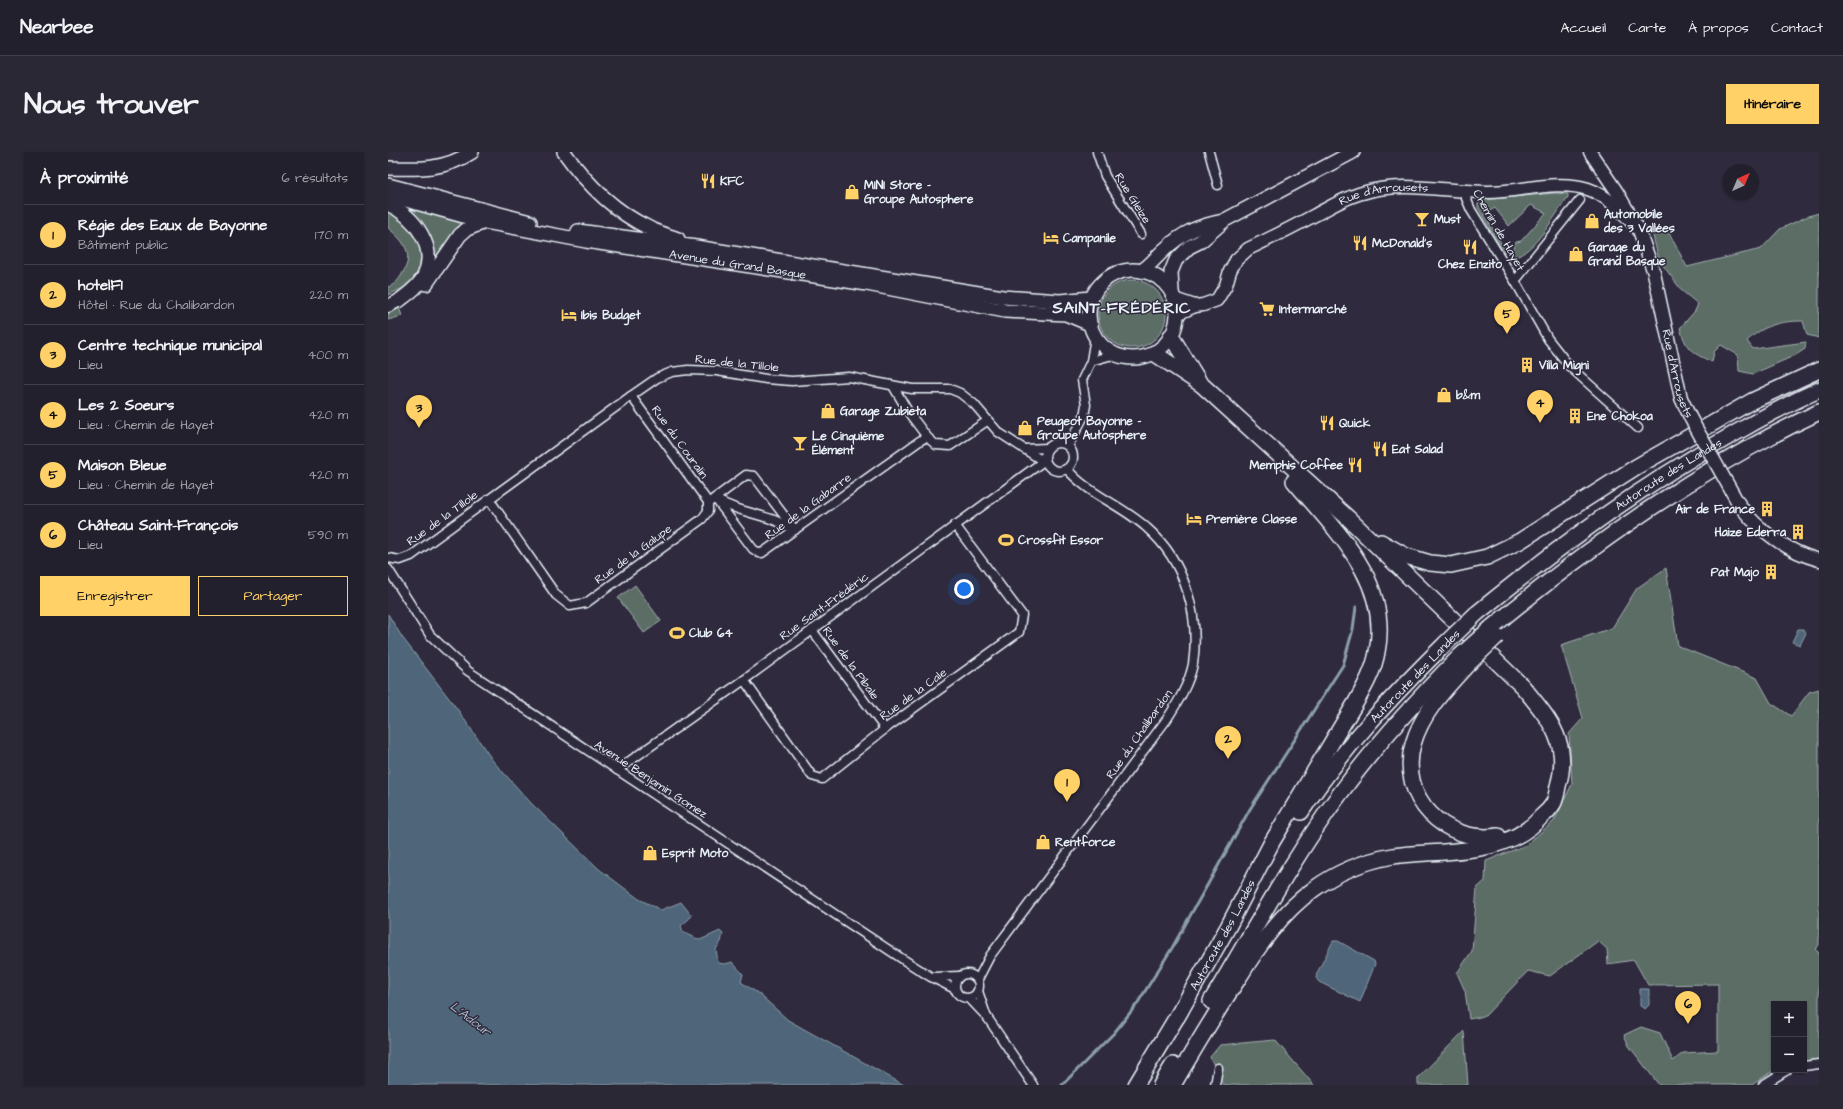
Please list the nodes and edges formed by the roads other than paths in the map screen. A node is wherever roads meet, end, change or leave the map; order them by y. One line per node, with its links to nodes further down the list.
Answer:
1 (472, 152): 7 (main road)
2 (564, 152): 18 (main road)
3 (1097, 152): 17 (street, Rue Gleize)
4 (1209, 152): 9 (street)
5 (1353, 152): 15 (main road)
6 (1590, 152): 12 (street, Rue d'Arrousets)
7 (388, 168)
8 (388, 185): 18 (main road, Avenue du Grand Basque)
9 (1218, 185)
10 (1463, 191): 12 (street, Rue d'Arrousets); 20 (street, Chemin de Hayet); 25 (street, Rue d'Arrousets)
11 (388, 195): 16 (main road, Avenue du Grand Basque)
12 (1614, 197): 54 (street, Rue d'Arrousets, bridge)
13 (1580, 200): 20 (street, Chemin de Hayet)
14 (388, 204): 23 (main road)
15 (1225, 220): 19 (main road); 21 (main road)
16 (485, 222): 23 (main road); 27 (main road, Avenue du Grand Basque)
17 (1141, 234)
18 (696, 247): 22 (main road, Avenue du Grand Basque)
19 (1141, 271): 21 (main road); 22 (main road)
20 (1515, 281): 40 (street, Chemin de Hayet)
21 (1173, 295): 25 (street); 26 (main road)
22 (1091, 298): 27 (main road)
23 (400, 300): 24 (street)
24 (388, 306)
25 (1195, 306): 26 (street, Rue d'Arrousets)
26 (1177, 314): 28 (main road)
27 (1090, 324): 29 (main road)
28 (1171, 336): 30 (main road); 34 (highway)
29 (1095, 337): 31 (main road); 32 (street)
30 (1154, 353): 31 (main road); 34 (highway)
31 (1116, 354): 32 (street)
32 (1091, 361): 43 (street)
33 (1819, 370): 50 (highway)
34 (1202, 385): 42 (highway)
35 (893, 386): 37 (street, Rue de la Tillole); 39 (street, Rue de la Tillole); 41 (street)
36 (1819, 390): 69 (highway, Autoroute des Landes, bridge)
37 (631, 396): 48 (street, Rue de la Tillole); 49 (street, Rue du Couralin)
38 (1819, 412): 57 (highway, Autoroute des Landes, bridge)
39 (987, 421): 41 (street); 45 (street, Rue de la Tillole)
40 (1638, 428)
41 (928, 437): 52 (street, Rue de la Gabarre)
42 (1260, 440): 50 (highway); 69 (highway)
43 (1068, 446): 44 (street); 47 (street)
44 (1048, 448): 45 (street); 46 (street)
45 (1023, 449): 46 (street, Rue de la Tillole)
46 (1045, 460): 47 (street); 51 (street, Rue Saint-Frédéric)
47 (1066, 469): 64 (street, Rue du Chalibardon)
48 (489, 499): 49 (street, Rue de la Galupe); 53 (street, Rue de la Tillole)
49 (711, 500): 52 (street); 52 (street, Rue de la Gabarre); 52 (street)
50 (1348, 518): 61 (highway)
51 (955, 525): 56 (street, Rue Saint-Frédéric); 59 (street, Rue de la Cale)
52 (794, 530)
53 (388, 558)
54 (1819, 560)
55 (388, 569): 60 (street, Avenue Benjamin Gomez)
56 (812, 630): 58 (street, Rue Saint-Frédéric); 59 (street, Rue de la Pibale)
57 (1464, 660): 61 (highway); 76 (highway, Autoroute des Landes)
58 (744, 680): 59 (street, Rue de la Cale); 60 (street, Rue Saint-Frédéric)
59 (885, 729)
60 (617, 770): 63 (street, Avenue Benjamin Gomez)
61 (1533, 827): 77 (highway)
62 (959, 976): 63 (street); 64 (street); 65 (street)
63 (931, 977): 65 (street, Avenue Benjamin Gomez)
64 (974, 977): 66 (street)
65 (955, 989): 67 (street)
66 (978, 991): 67 (street); 68 (street)
67 (969, 998): 68 (street)
68 (987, 1017): 74 (street)
69 (1176, 1017): 75 (highway, Autoroute des Landes)
70 (1819, 1064): 71 (street)
71 (1807, 1066)
72 (1218, 1068): 78 (street)
73 (1782, 1073): 79 (street)
74 (1033, 1085)
75 (1136, 1085)
76 (1161, 1085)
77 (1173, 1085)
78 (1215, 1085)
79 (1763, 1085)

